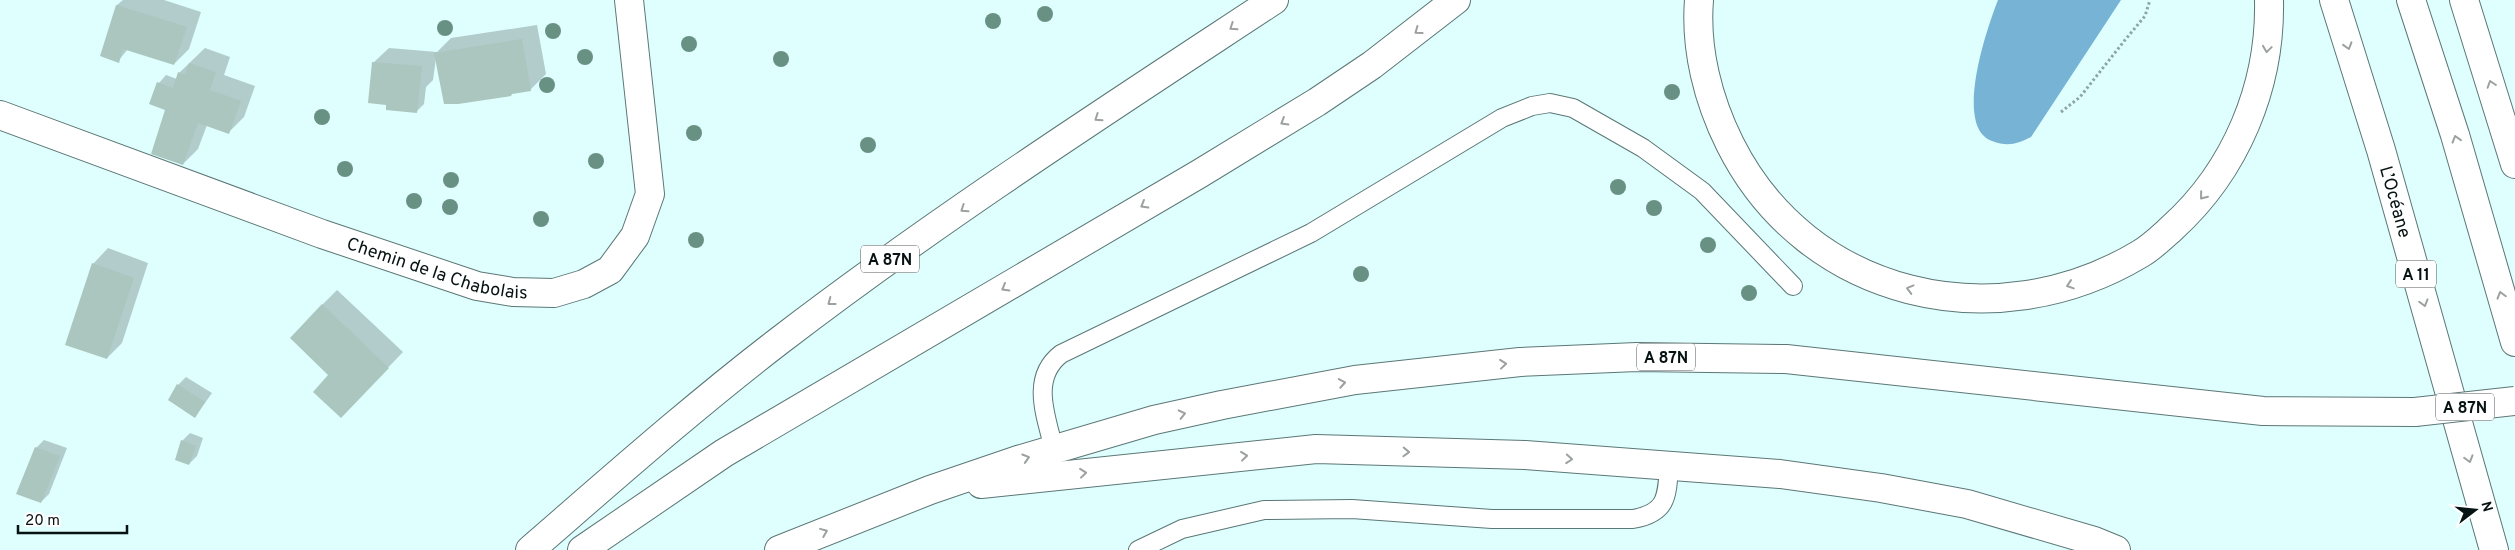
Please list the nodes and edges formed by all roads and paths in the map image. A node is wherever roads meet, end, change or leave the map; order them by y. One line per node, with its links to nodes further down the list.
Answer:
1 (629, 0): 11 (main road, Chemin de la Chabolais)
2 (1274, 0): 19 (main road, A 87N, one-way to 19)
3 (1456, 0): 20 (main road, one-way to 20)
4 (1700, 0): 6 (main road, one-way to 4)
5 (2150, 0): 10 (path)
6 (2269, 0)
7 (2334, 0): 24 (main road, L’Océane / A 11, one-way to 24)
8 (2411, 0): 14 (main road, one-way to 8)
9 (2464, 0): 12 (main road, one-way to 9)
10 (2061, 112)
11 (0, 115)
12 (2515, 164)
13 (1793, 286): 16 (lane)
14 (2515, 342)
15 (2515, 400): 16 (main road, A 87N, one-way to 15, bridge)
16 (1054, 449): 18 (main road, A 87N, one-way to 16)
17 (1669, 466): 18 (main road, one-way to 17); 22 (lane); 23 (main road)
18 (930, 490): 21 (main road, A 87N, one-way to 18)
19 (530, 550)
20 (582, 550)
21 (779, 550)
22 (1138, 550)
23 (2116, 550)
24 (2494, 550)

